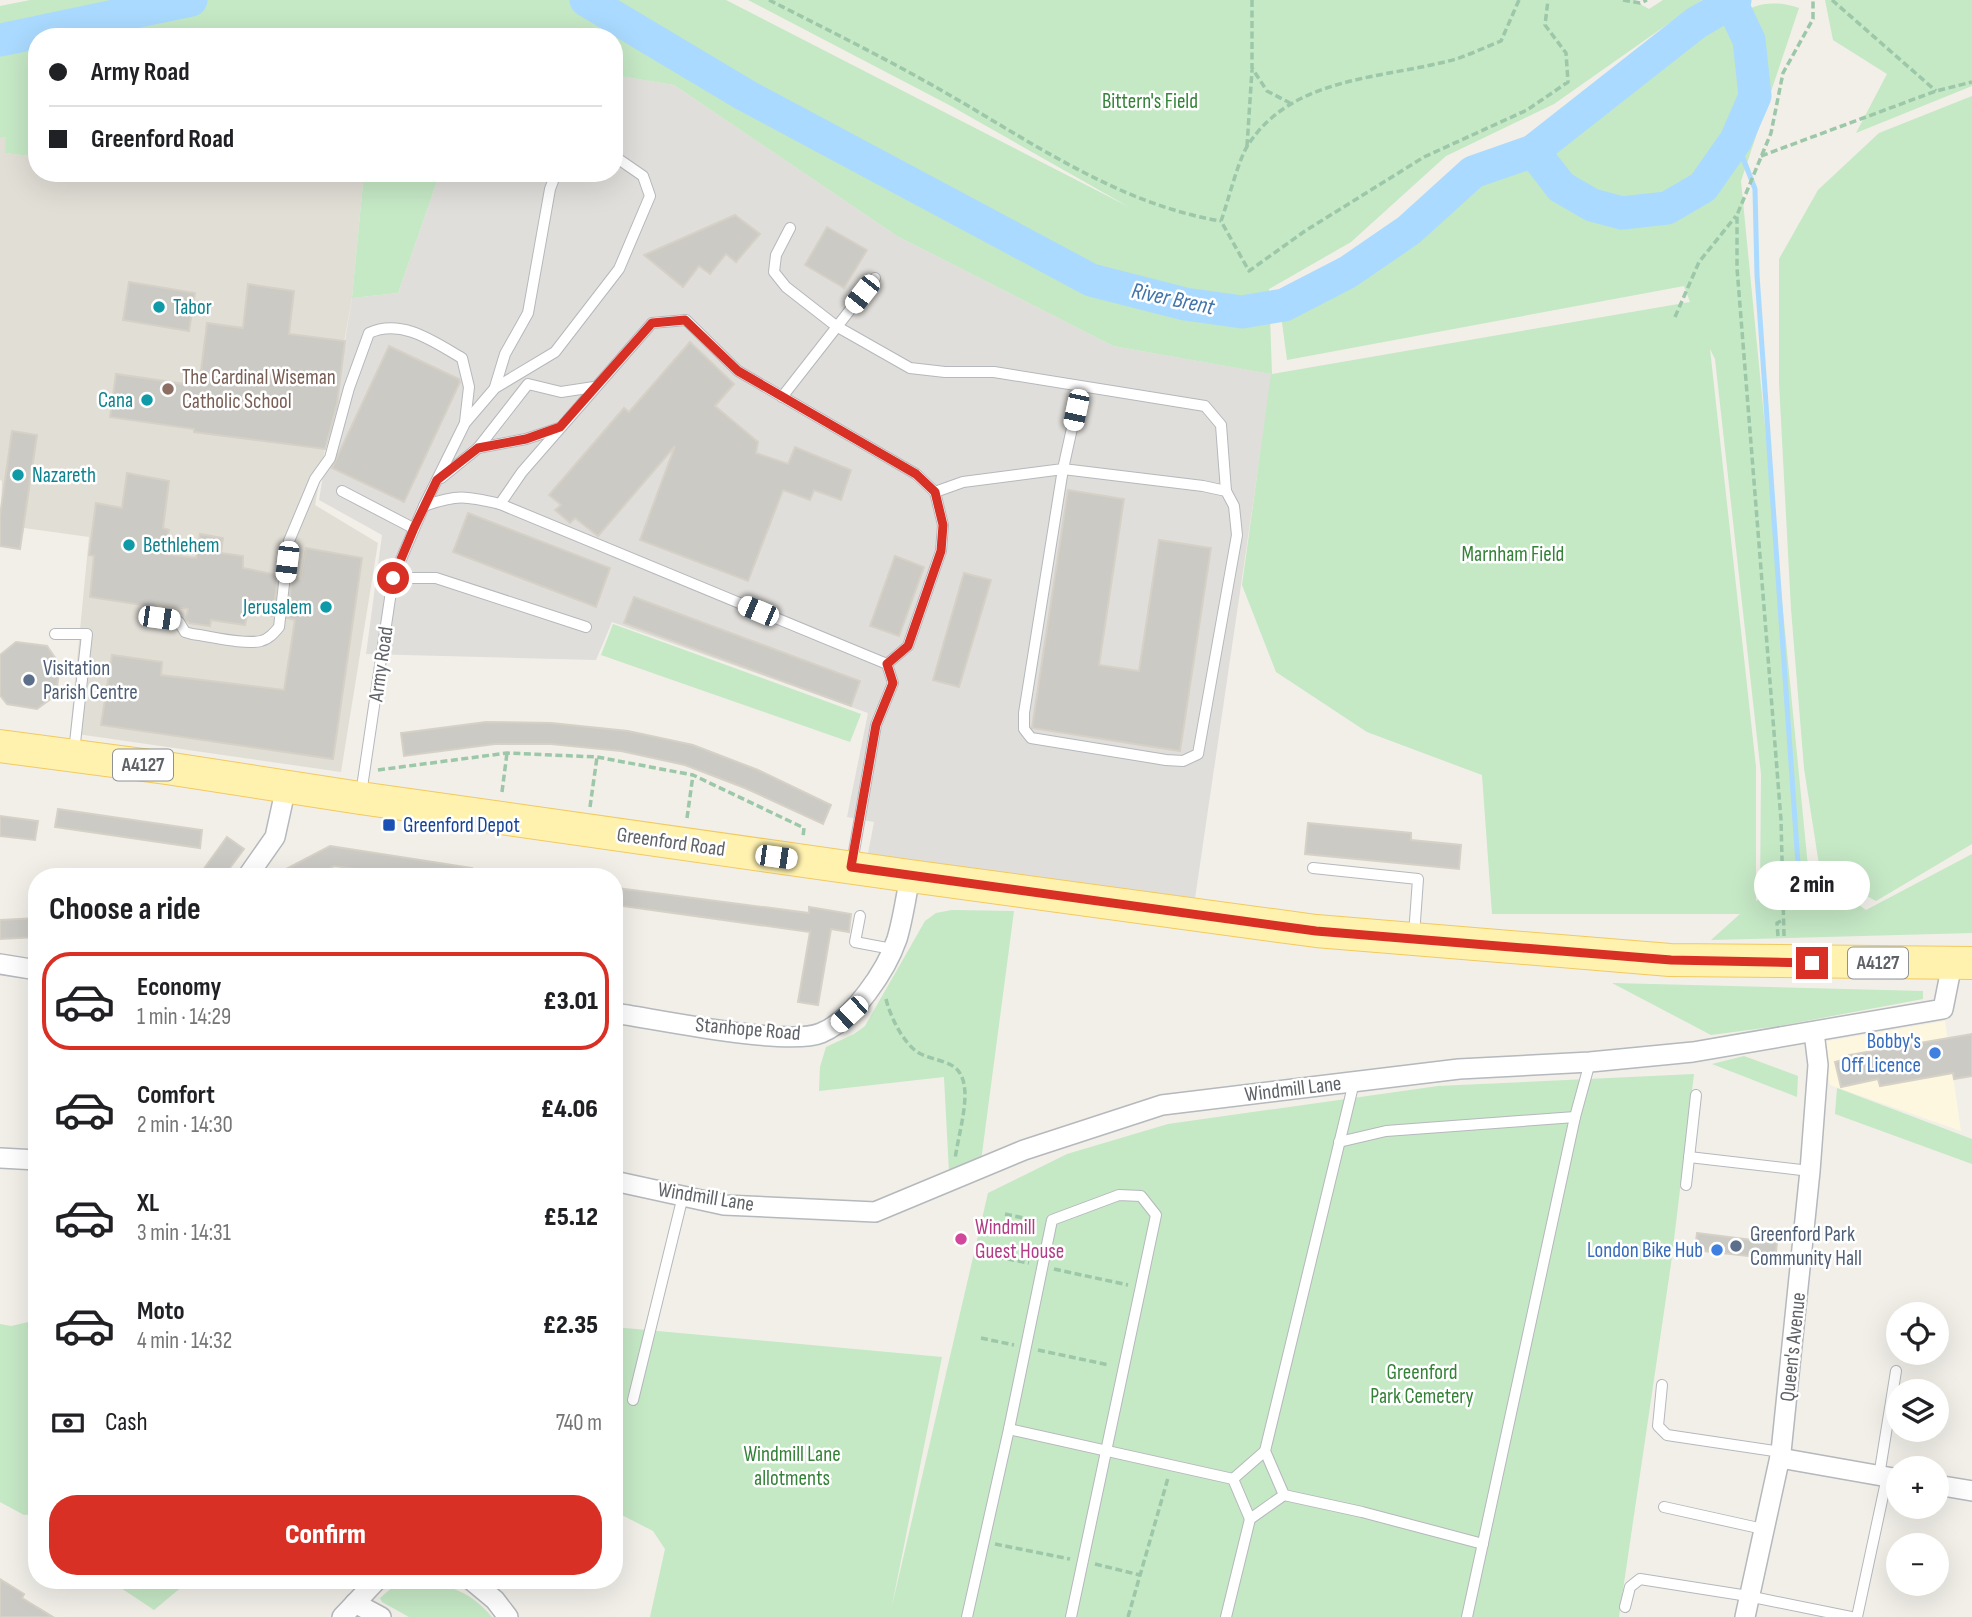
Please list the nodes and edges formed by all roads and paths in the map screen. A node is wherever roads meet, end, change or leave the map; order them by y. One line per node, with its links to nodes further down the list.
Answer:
1 (769, 0): 18 (path)
2 (1252, 0): 9 (path)
3 (1519, 0): 12 (path)
4 (1548, 0): 18 (path)
5 (1623, 0): 6 (path)
6 (1647, 0)
7 (1813, 0): 14 (path)
8 (1832, 0): 11 (path)
9 (1252, 68): 12 (path); 13 (path)
10 (1972, 82): 11 (path)
11 (1936, 91): 14 (path)
12 (1290, 103): 13 (path)
13 (1247, 146): 18 (path)
14 (1761, 156): 17 (path)
15 (623, 162): 23 (lane)
16 (552, 182): 23 (lane)
17 (1737, 215): 21 (path); 61 (path)
18 (1222, 221)
19 (790, 228): 22 (lane)
20 (875, 278): 22 (lane)
21 (1675, 317)
22 (836, 326): 25 (lane); 33 (lane)
23 (495, 387): 27 (lane, Army Road)
24 (594, 387): 25 (lane); 28 (lane); 29 (lane)
25 (782, 397): 34 (lane)
26 (1076, 410): 30 (lane)
27 (465, 423): 31 (lane, Army Road); 39 (lane)
28 (560, 427): 29 (lane); 35 (lane)
29 (478, 448): 31 (lane)
30 (1063, 469): 33 (lane); 33 (lane); 34 (lane)
31 (437, 480): 36 (lane, Army Road)
32 (342, 491): 37 (lane)
33 (1226, 491)
34 (935, 492): 42 (lane)
35 (500, 504): 36 (lane); 42 (lane)
36 (424, 506): 37 (lane, Army Road)
37 (414, 528): 38 (lane, Army Road)
38 (393, 578): 40 (lane); 48 (lane, Army Road)
39 (159, 618)
40 (586, 627)
41 (55, 634): 45 (lane)
42 (887, 664): 54 (lane)
43 (0, 746): 45 (main road, Greenford Road / A4127)
44 (507, 753): 46 (path); 48 (path); 50 (path)
45 (74, 756): 49 (main road, Greenford Road / A4127)
46 (597, 757): 47 (path); 51 (path)
47 (693, 775): 52 (path); 53 (path)
48 (363, 785): 49 (main road, Greenford Road / A4127); 50 (main road, Greenford Road / A4127)
49 (286, 787): 55 (street)
50 (498, 817): 51 (main road, Greenford Road / A4127)
51 (587, 830): 52 (main road, Greenford Road / A4127)
52 (683, 844): 53 (main road, Greenford Road / A4127)
53 (800, 860): 54 (main road, Greenford Road / A4127)
54 (851, 867): 57 (main road, Greenford Road / A4127)
55 (253, 868)
56 (1313, 868): 59 (lane)
57 (910, 876): 59 (main road, Greenford Road / A4127); 60 (street, Stanhope Road)
58 (860, 916): 60 (lane)
59 (1414, 939): 61 (main road, Greenford Road / A4127)
60 (892, 949): 65 (street, Stanhope Road)
61 (1784, 954): 62 (main road, Greenford Road / A4127)
62 (1962, 963): 67 (street, Windmill Lane)
63 (0, 964): 64 (street)
64 (28, 969)
65 (874, 980): 66 (street, Stanhope Road); 77 (path)
66 (623, 1014)
67 (1814, 1032): 68 (street, Windmill Lane); 76 (street, Queen's Avenue)
68 (1590, 1062): 69 (street, Windmill Lane); 71 (lane)
69 (1354, 1082): 72 (lane); 77 (street, Windmill Lane)
70 (1696, 1095): 73 (lane)
71 (1575, 1117): 72 (lane); 108 (lane)
72 (1339, 1142): 93 (lane)
73 (1689, 1157): 76 (lane); 79 (lane)
74 (0, 1158): 75 (street)
75 (28, 1160)
76 (1810, 1171): 95 (street, Queen's Avenue)
77 (959, 1177): 80 (street, Windmill Lane)
78 (623, 1183): 80 (street, Windmill Lane)
79 (1686, 1185)
80 (683, 1196): 91 (lane)
81 (1005, 1214): 82 (path)
82 (1052, 1224): 84 (lane); 85 (lane)
83 (997, 1257): 84 (path)
84 (1042, 1266): 85 (path); 87 (lane)
85 (1140, 1287): 88 (lane)
86 (981, 1338): 87 (path)
87 (1026, 1348): 88 (path); 92 (lane)
88 (1123, 1368): 94 (lane)
89 (1896, 1371): 96 (lane)
90 (1662, 1385): 95 (lane)
91 (633, 1399)
92 (1009, 1429): 94 (lane); 107 (lane)
93 (1265, 1451): 99 (lane); 103 (lane)
94 (1105, 1452): 97 (lane); 109 (lane)
95 (1781, 1455): 98 (street); 106 (street, Queen's Avenue)
96 (1890, 1456)
97 (1171, 1466): 99 (lane); 110 (path)
98 (1886, 1477)
99 (1233, 1479): 105 (lane)
100 (1886, 1486): 125 (lane)
101 (1949, 1487): 102 (street)
102 (1972, 1491)
103 (1284, 1495): 105 (lane); 108 (lane)
104 (1664, 1507): 106 (lane)
105 (1250, 1519): 121 (lane)
106 (1763, 1529): 113 (street, Queen's Avenue)
107 (984, 1542): 109 (path); 118 (lane)
108 (1483, 1544): 122 (lane)
109 (1082, 1561): 110 (path); 119 (lane)
110 (1140, 1575): 120 (path)
111 (368, 1589): 115 (street)
112 (482, 1589): 117 (street)
113 (1748, 1597): 114 (lane); 123 (street, Queen's Avenue); 124 (lane)
114 (1625, 1607)
115 (348, 1610): 116 (street)
116 (381, 1617)
117 (508, 1617)
118 (967, 1617)
119 (1071, 1617)
120 (1128, 1617)
121 (1226, 1617)
122 (1467, 1617)
123 (1745, 1617)
124 (1851, 1617)
125 (1857, 1617)

